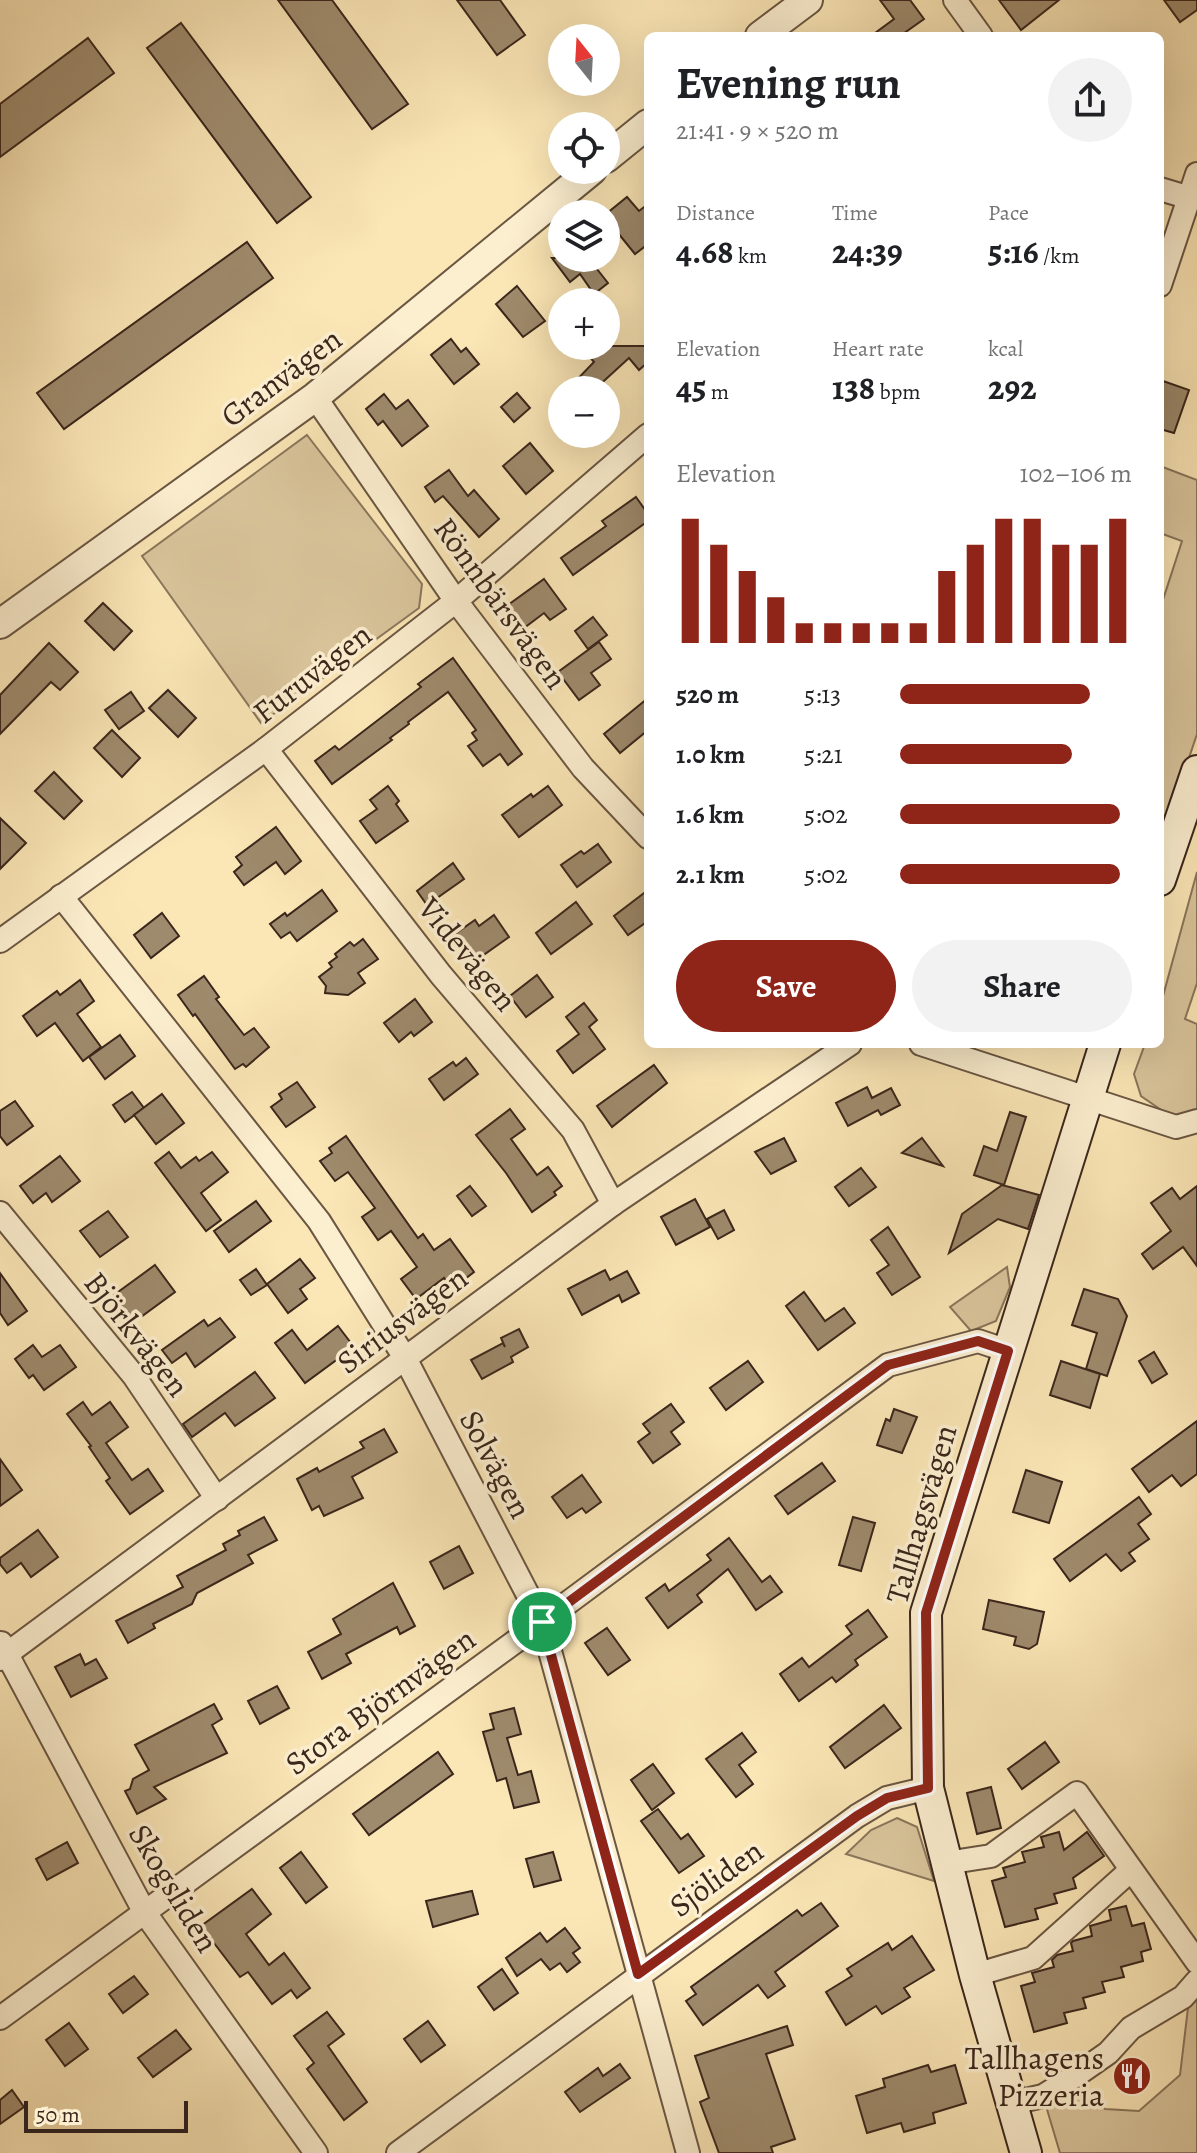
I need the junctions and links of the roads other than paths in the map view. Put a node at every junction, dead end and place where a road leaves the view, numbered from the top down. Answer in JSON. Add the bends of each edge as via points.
{"nodes":[{"id":1,"x":808,"y":0,"type":"edge"},
{"id":2,"x":955,"y":0,"type":"edge"},
{"id":3,"x":765,"y":32,"type":"edge"},
{"id":4,"x":978,"y":32,"type":"edge"},
{"id":5,"x":644,"y":127,"type":"edge"},
{"id":6,"x":620,"y":147,"type":"edge"},
{"id":7,"x":1197,"y":174,"type":"edge"},
{"id":8,"x":575,"y":184,"type":"edge"},
{"id":9,"x":1164,"y":190,"type":"edge"},
{"id":10,"x":1190,"y":198,"type":"junction"},
{"id":11,"x":1164,"y":273,"type":"edge"},
{"id":12,"x":315,"y":397,"type":"junction"},
{"id":13,"x":644,"y":442,"type":"edge"},
{"id":14,"x":456,"y":601,"type":"junction"},
{"id":15,"x":0,"y":624,"type":"edge"},
{"id":16,"x":266,"y":749,"type":"junction"},
{"id":17,"x":1197,"y":771,"type":"edge"},
{"id":18,"x":644,"y":833,"type":"edge"},
{"id":19,"x":1164,"y":868,"type":"edge"},
{"id":20,"x":61,"y":896,"type":"junction"},
{"id":21,"x":0,"y":941,"type":"edge"},
{"id":22,"x":844,"y":1048,"type":"edge"},
{"id":23,"x":934,"y":1048,"type":"edge"},
{"id":24,"x":1104,"y":1048,"type":"edge"},
{"id":25,"x":1088,"y":1097,"type":"junction"},
{"id":26,"x":1197,"y":1121,"type":"edge"},
{"id":27,"x":613,"y":1204,"type":"junction"},
{"id":28,"x":0,"y":1213,"type":"edge"},
{"id":29,"x":1008,"y":1351,"type":"junction"},
{"id":30,"x":405,"y":1358,"type":"junction"},
{"id":31,"x":217,"y":1499,"type":"junction"},
{"id":32,"x":542,"y":1622,"type":"junction"},
{"id":33,"x":2,"y":1651,"type":"edge"},
{"id":34,"x":928,"y":1788,"type":"junction"},
{"id":35,"x":946,"y":1863,"type":"junction"},
{"id":36,"x":1131,"y":1870,"type":"junction"},
{"id":37,"x":145,"y":1913,"type":"junction"},
{"id":38,"x":1197,"y":1962,"type":"edge"},
{"id":39,"x":638,"y":1974,"type":"junction"},
{"id":40,"x":975,"y":1975,"type":"junction"},
{"id":41,"x":1197,"y":1981,"type":"edge"},
{"id":42,"x":0,"y":2018,"type":"edge"},
{"id":43,"x":1012,"y":2103,"type":"junction"},
{"id":44,"x":316,"y":2153,"type":"edge"},
{"id":45,"x":398,"y":2153,"type":"edge"},
{"id":46,"x":688,"y":2153,"type":"edge"},
{"id":47,"x":1026,"y":2153,"type":"edge"}],
"edges":[{"from":1,"to":3,"type":"street"},
{"from":2,"to":4,"type":"street"},
{"from":5,"to":6,"type":"street"},
{"from":7,"to":10,"type":"street"},
{"from":8,"to":12,"type":"street","name":"Granvägen"},
{"from":9,"to":10,"type":"street"},
{"from":10,"to":11,"type":"street"},
{"from":12,"to":14,"type":"street","name":"Rönnbärsvägen"},
{"from":12,"to":15,"type":"street","name":"Granvägen"},
{"from":13,"to":14,"type":"street","name":"Furuvägen"},
{"from":14,"to":16,"type":"street","name":"Furuvägen"},
{"from":14,"to":18,"type":"street","name":"Rönnbärsvägen","via":[[583,768]]},
{"from":16,"to":20,"type":"street","name":"Furuvägen"},
{"from":16,"to":27,"type":"street","name":"Videvägen","via":[[441,975],[573,1130]]},
{"from":17,"to":19,"type":"main road"},
{"from":20,"to":21,"type":"street","name":"Furuvägen"},
{"from":20,"to":30,"type":"street","name":"Solvägen","via":[[319,1221]]},
{"from":22,"to":27,"type":"street","name":"Siriusvägen"},
{"from":23,"to":25,"type":"street"},
{"from":24,"to":25,"type":"main road","name":"Tallhagsvägen"},
{"from":25,"to":26,"type":"street","via":[[1176,1127]]},
{"from":25,"to":29,"type":"main road","name":"Tallhagsvägen"},
{"from":27,"to":30,"type":"street","name":"Siriusvägen"},
{"from":28,"to":31,"type":"street","name":"Björkvägen","via":[[134,1376]]},
{"from":29,"to":32,"type":"street","name":"Stora Björnvägen","via":[[978,1341],[888,1365]]},
{"from":29,"to":34,"type":"main road","name":"Tallhagsvägen","via":[[926,1613]]},
{"from":30,"to":31,"type":"street","name":"Siriusvägen"},
{"from":30,"to":32,"type":"street","name":"Solvägen"},
{"from":31,"to":33,"type":"street","name":"Siriusvägen"},
{"from":32,"to":37,"type":"street","name":"Stora Björnvägen"},
{"from":32,"to":39,"type":"street","name":"Solvägen"},
{"from":33,"to":37,"type":"street","name":"Skogsliden"},
{"from":34,"to":35,"type":"main road","name":"Tallhagsvägen"},
{"from":34,"to":39,"type":"street","name":"Sjöliden","via":[[887,1798],[857,1816]]},
{"from":35,"to":36,"type":"street","via":[[991,1856],[1077,1793]]},
{"from":35,"to":40,"type":"main road","name":"Tallhagsvägen"},
{"from":36,"to":38,"type":"street"},
{"from":36,"to":40,"type":"street","via":[[1033,1958]]},
{"from":37,"to":42,"type":"street","name":"Stora Björnvägen"},
{"from":37,"to":44,"type":"street","name":"Skogsliden"},
{"from":39,"to":45,"type":"street","name":"Sjöliden"},
{"from":39,"to":46,"type":"street","name":"Solvägen"},
{"from":40,"to":43,"type":"main road","name":"Tallhagsvägen"},
{"from":41,"to":43,"type":"street","via":[[1183,1997],[1131,2028],[1108,2053],[1075,2076],[1043,2096]]},
{"from":43,"to":47,"type":"main road","name":"Tallhagsvägen"}]}
